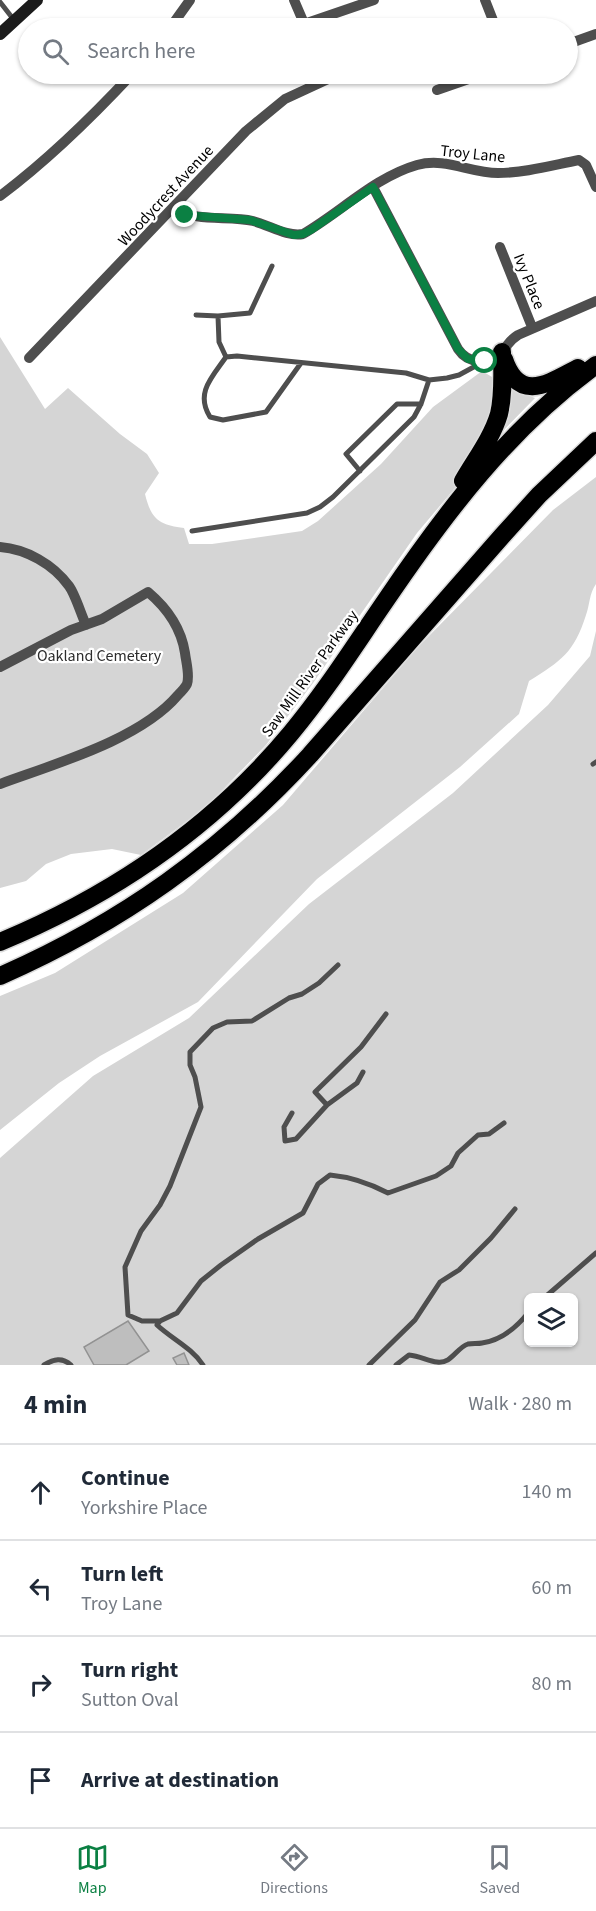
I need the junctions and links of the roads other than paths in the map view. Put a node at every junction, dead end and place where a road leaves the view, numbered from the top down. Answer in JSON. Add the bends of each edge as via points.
{"nodes":[{"id":1,"x":37,"y":0,"type":"edge"},
{"id":2,"x":190,"y":0,"type":"edge"},
{"id":3,"x":294,"y":0,"type":"edge"},
{"id":4,"x":374,"y":0,"type":"edge"},
{"id":5,"x":484,"y":0,"type":"edge"},
{"id":6,"x":0,"y":2,"type":"edge"},
{"id":7,"x":18,"y":18,"type":"edge"},
{"id":8,"x":18,"y":18,"type":"edge"},
{"id":9,"x":177,"y":18,"type":"edge"},
{"id":10,"x":302,"y":18,"type":"edge"},
{"id":11,"x":326,"y":18,"type":"edge"},
{"id":12,"x":492,"y":18,"type":"edge"},
{"id":13,"x":15,"y":21,"type":"junction"},
{"id":14,"x":0,"y":34,"type":"edge"},
{"id":15,"x":596,"y":34,"type":"edge"},
{"id":16,"x":578,"y":40,"type":"edge"},
{"id":17,"x":123,"y":84,"type":"edge"},
{"id":18,"x":314,"y":84,"type":"edge"},
{"id":19,"x":455,"y":84,"type":"edge"},
{"id":20,"x":438,"y":90,"type":"dead end"},
{"id":21,"x":373,"y":187,"type":"junction"},
{"id":22,"x":596,"y":187,"type":"edge"},
{"id":23,"x":0,"y":196,"type":"edge"},
{"id":24,"x":174,"y":208,"type":"junction"},
{"id":25,"x":500,"y":247,"type":"dead end"},
{"id":26,"x":272,"y":266,"type":"dead end"},
{"id":27,"x":596,"y":301,"type":"edge"},
{"id":28,"x":196,"y":315,"type":"dead end"},
{"id":29,"x":218,"y":316,"type":"junction"},
{"id":30,"x":532,"y":327,"type":"junction"},
{"id":31,"x":502,"y":351,"type":"junction"},
{"id":32,"x":226,"y":357,"type":"junction"},
{"id":33,"x":29,"y":358,"type":"dead end"},
{"id":34,"x":596,"y":359,"type":"edge"},
{"id":35,"x":485,"y":361,"type":"junction"},
{"id":36,"x":301,"y":363,"type":"junction"},
{"id":37,"x":596,"y":365,"type":"edge"},
{"id":38,"x":429,"y":380,"type":"junction"},
{"id":39,"x":421,"y":404,"type":"junction"},
{"id":40,"x":596,"y":441,"type":"edge"},
{"id":41,"x":596,"y":458,"type":"edge"},
{"id":42,"x":360,"y":471,"type":"junction"},
{"id":43,"x":527,"y":508,"type":"junction"},
{"id":44,"x":192,"y":531,"type":"dead end"},
{"id":45,"x":427,"y":542,"type":"junction"},
{"id":46,"x":0,"y":547,"type":"edge"},
{"id":47,"x":86,"y":625,"type":"junction"},
{"id":48,"x":0,"y":667,"type":"edge"},
{"id":49,"x":0,"y":784,"type":"edge"},
{"id":50,"x":0,"y":942,"type":"edge"},
{"id":51,"x":338,"y":965,"type":"dead end"},
{"id":52,"x":0,"y":976,"type":"edge"},
{"id":53,"x":386,"y":1014,"type":"dead end"},
{"id":54,"x":363,"y":1072,"type":"dead end"},
{"id":55,"x":327,"y":1105,"type":"junction"},
{"id":56,"x":292,"y":1113,"type":"dead end"},
{"id":57,"x":504,"y":1124,"type":"dead end"},
{"id":58,"x":516,"y":1209,"type":"dead end"},
{"id":59,"x":596,"y":1253,"type":"edge"},
{"id":60,"x":550,"y":1293,"type":"edge"},
{"id":61,"x":524,"y":1317,"type":"edge"},
{"id":62,"x":160,"y":1322,"type":"junction"},
{"id":63,"x":44,"y":1365,"type":"edge"},
{"id":64,"x":71,"y":1365,"type":"edge"},
{"id":65,"x":203,"y":1365,"type":"edge"},
{"id":66,"x":369,"y":1365,"type":"edge"},
{"id":67,"x":396,"y":1365,"type":"edge"}],
"edges":[{"from":1,"to":8,"type":"main road"},
{"from":2,"to":9,"type":"street"},
{"from":3,"to":10,"type":"street"},
{"from":4,"to":11,"type":"street"},
{"from":5,"to":12,"type":"street"},
{"from":6,"to":13,"type":"lane"},
{"from":7,"to":13,"type":"main road"},
{"from":13,"to":14,"type":"main road"},
{"from":15,"to":16,"type":"street"},
{"from":17,"to":23,"type":"street","via":[[26,177]]},
{"from":18,"to":24,"type":"street","name":"Woodycrest Avenue","via":[[285,99],[246,131]]},
{"from":19,"to":20,"type":"street"},
{"from":21,"to":22,"type":"street","name":"Troy Lane","via":[[418,165],[441,162],[495,173],[579,160],[584,162]]},
{"from":21,"to":24,"type":"street","name":"Troy Lane","via":[[303,234],[294,235],[250,220],[185,215]]},
{"from":21,"to":35,"type":"street","via":[[458,349],[468,359]]},
{"from":24,"to":33,"type":"street","name":"Woodycrest Avenue"},
{"from":25,"to":30,"type":"street","name":"Ivy Place"},
{"from":26,"to":29,"type":"lane","via":[[250,313]]},
{"from":27,"to":30,"type":"street"},
{"from":28,"to":29,"type":"lane"},
{"from":29,"to":32,"type":"lane","via":[[219,342]]},
{"from":30,"to":31,"type":"street","via":[[510,340]]},
{"from":31,"to":34,"type":"highway","via":[[514,379],[533,387],[546,385]]},
{"from":31,"to":35,"type":"street"},
{"from":31,"to":45,"type":"highway","via":[[502,393],[496,422]]},
{"from":32,"to":36,"type":"lane"},
{"from":32,"to":36,"type":"lane","via":[[204,391],[204,406],[210,417],[223,420],[266,412]]},
{"from":35,"to":38,"type":"lane","via":[[459,375]]},
{"from":36,"to":38,"type":"lane"},
{"from":37,"to":45,"type":"highway","name":"Saw Mill River Parkway","via":[[508,442]]},
{"from":38,"to":39,"type":"lane"},
{"from":39,"to":42,"type":"lane","via":[[414,417]]},
{"from":39,"to":42,"type":"lane","via":[[397,404],[346,454]]},
{"from":40,"to":43,"type":"highway"},
{"from":41,"to":43,"type":"highway"},
{"from":42,"to":44,"type":"lane","via":[[314,510]]},
{"from":43,"to":52,"type":"highway","via":[[286,782],[233,831],[177,876],[117,916]]},
{"from":45,"to":50,"type":"highway","name":"Saw Mill River Parkway","via":[[315,703],[243,786],[188,834],[130,875],[81,904]]},
{"from":46,"to":47,"type":"street","via":[[16,548],[50,566],[70,587]]},
{"from":47,"to":48,"type":"street"},
{"from":47,"to":49,"type":"street","via":[[148,592],[175,621],[184,646],[186,685],[170,705],[102,746]]},
{"from":51,"to":62,"type":"lane","via":[[319,983],[252,1021],[227,1022],[213,1028],[190,1052],[201,1107],[170,1186],[141,1231],[125,1267],[128,1315]]},
{"from":53,"to":55,"type":"lane","via":[[361,1047],[315,1092]]},
{"from":54,"to":55,"type":"lane","via":[[357,1083]]},
{"from":55,"to":56,"type":"lane","via":[[296,1139],[285,1141],[284,1127]]},
{"from":57,"to":62,"type":"lane","via":[[489,1134],[478,1135],[458,1153],[451,1166],[435,1176],[397,1190],[387,1192],[362,1181],[330,1175],[318,1184],[303,1213],[221,1265],[201,1281],[177,1313]]},
{"from":58,"to":66,"type":"lane","via":[[459,1270],[440,1282],[415,1320]]},
{"from":59,"to":60,"type":"lane"},
{"from":61,"to":67,"type":"lane","via":[[507,1334],[494,1341],[468,1344],[446,1361],[410,1354]]},
{"from":62,"to":65,"type":"lane","via":[[157,1325],[196,1354]]},
{"from":63,"to":64,"type":"lane","via":[[61,1359]]}]}
